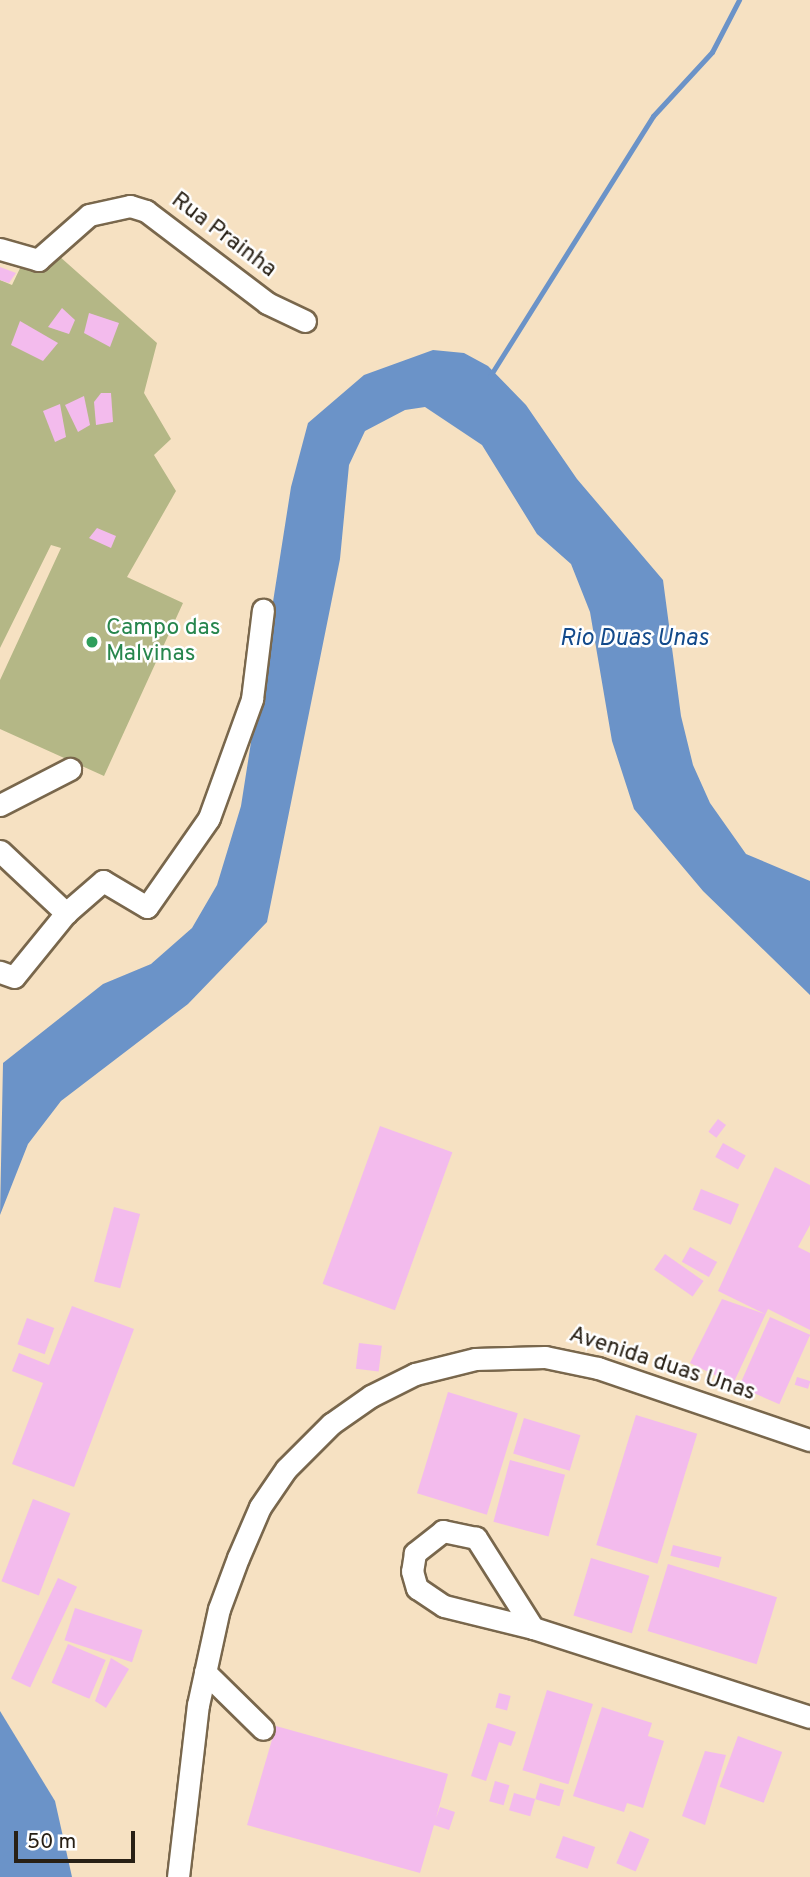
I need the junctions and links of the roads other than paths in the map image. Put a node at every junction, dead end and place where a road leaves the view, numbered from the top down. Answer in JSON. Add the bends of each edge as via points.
{"nodes":[{"id":1,"x":0,"y":249,"type":"edge"},
{"id":2,"x":305,"y":321,"type":"dead end"},
{"id":3,"x":263,"y":610,"type":"dead end"},
{"id":4,"x":70,"y":769,"type":"dead end"},
{"id":5,"x":0,"y":805,"type":"edge"},
{"id":6,"x":0,"y":851,"type":"edge"},
{"id":7,"x":65,"y":917,"type":"junction"},
{"id":8,"x":0,"y":972,"type":"edge"},
{"id":9,"x":810,"y":1440,"type":"edge"},
{"id":10,"x":533,"y":1628,"type":"junction"},
{"id":11,"x":205,"y":1672,"type":"junction"},
{"id":12,"x":810,"y":1717,"type":"edge"},
{"id":13,"x":263,"y":1729,"type":"dead end"},
{"id":14,"x":177,"y":1877,"type":"edge"}],
"edges":[{"from":1,"to":2,"type":"street","name":"Rua Prainha","via":[[38,260],[89,215],[130,206],[146,211],[267,303]]},
{"from":3,"to":7,"type":"street","via":[[252,699],[209,818],[148,907],[103,881]]},
{"from":4,"to":5,"type":"street"},
{"from":6,"to":7,"type":"street"},
{"from":7,"to":8,"type":"street","via":[[14,977]]},
{"from":9,"to":11,"type":"street","name":"Avenida duas Unas","via":[[570,1360],[512,1354],[415,1374],[331,1424],[286,1469],[260,1507],[238,1558]]},
{"from":10,"to":10,"type":"street","via":[[476,1538],[443,1531],[415,1553],[411,1571],[427,1599]]},
{"from":10,"to":12,"type":"street"},
{"from":11,"to":13,"type":"street"},
{"from":11,"to":14,"type":"street","name":"Avenida duas Unas"}]}
